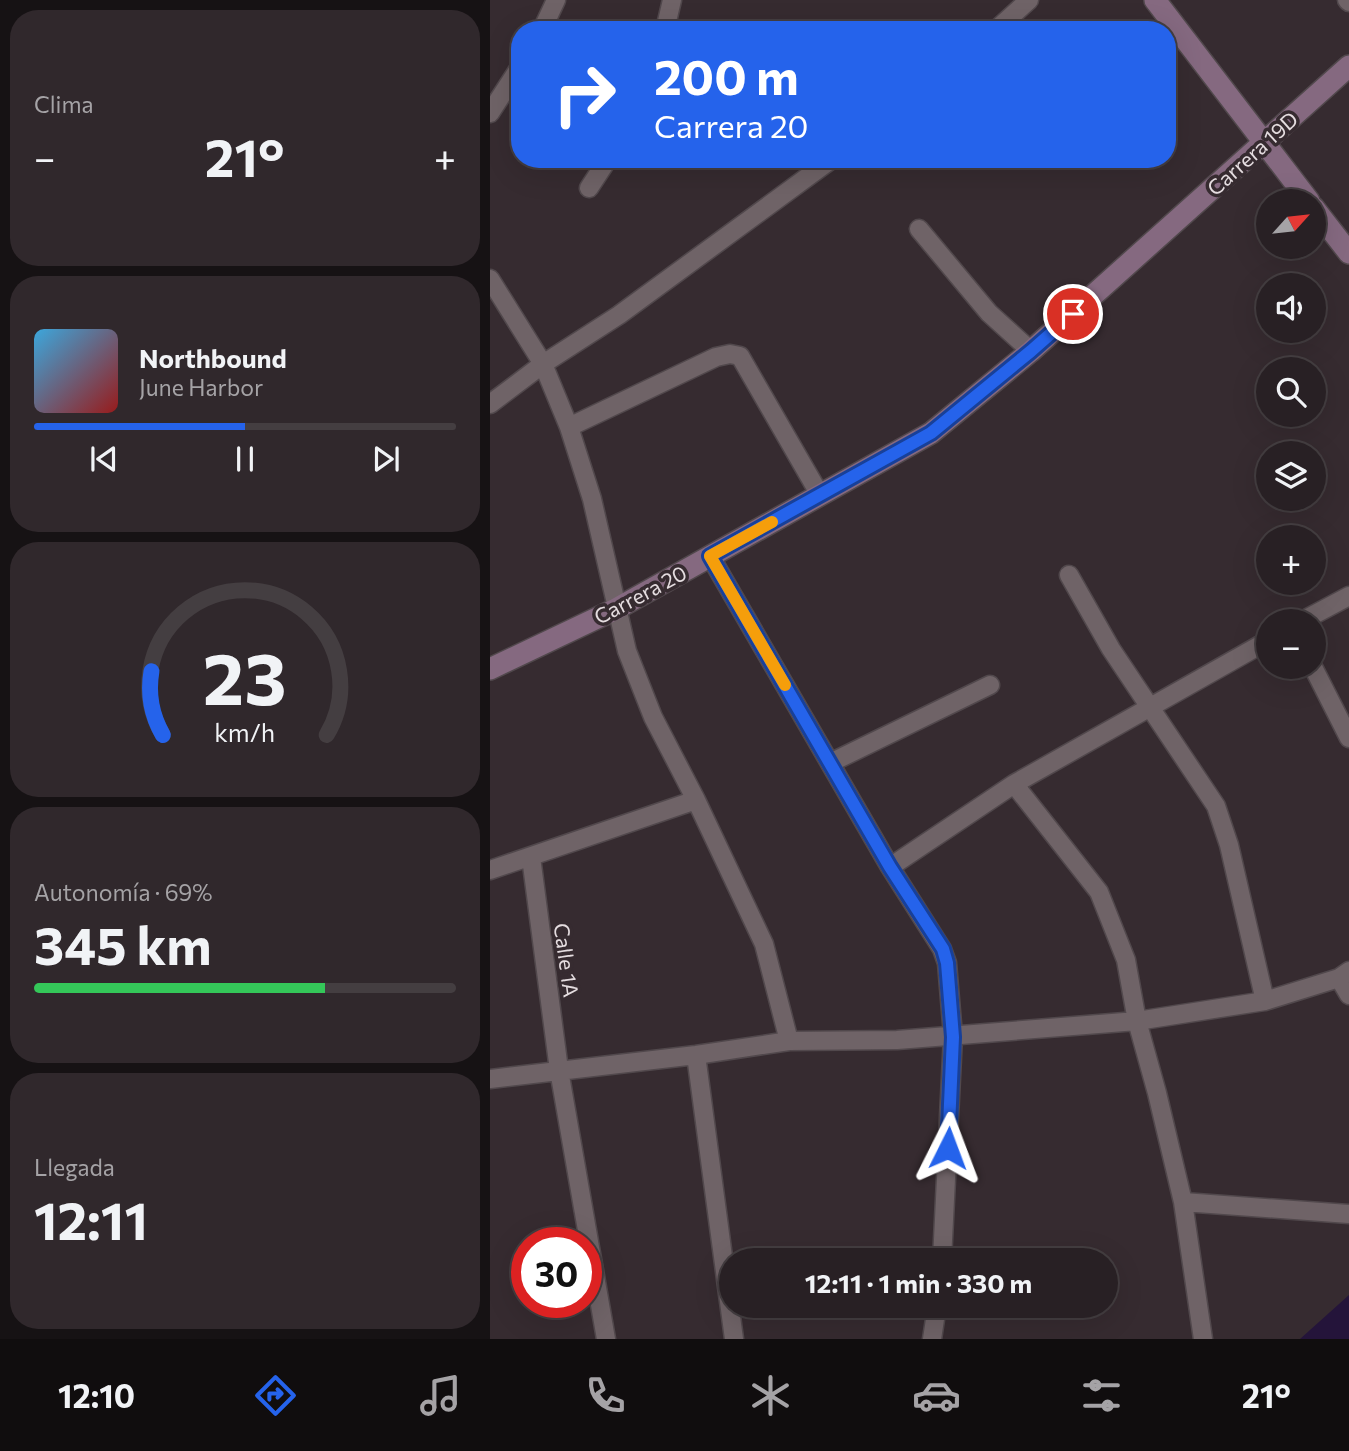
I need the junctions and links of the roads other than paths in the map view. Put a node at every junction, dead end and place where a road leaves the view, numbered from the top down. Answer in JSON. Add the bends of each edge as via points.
{"nodes":[{"id":1,"x":556,"y":0,"type":"edge"},
{"id":2,"x":672,"y":0,"type":"edge"},
{"id":3,"x":1029,"y":0,"type":"edge"},
{"id":4,"x":1155,"y":0,"type":"edge"},
{"id":5,"x":546,"y":21,"type":"edge"},
{"id":6,"x":667,"y":21,"type":"edge"},
{"id":7,"x":1006,"y":21,"type":"edge"},
{"id":8,"x":1171,"y":21,"type":"edge"},
{"id":9,"x":1176,"y":27,"type":"edge"},
{"id":10,"x":1349,"y":66,"type":"edge"},
{"id":11,"x":511,"y":81,"type":"edge"},
{"id":12,"x":490,"y":113,"type":"edge"},
{"id":13,"x":1264,"y":142,"type":"junction"},
{"id":14,"x":602,"y":168,"type":"edge"},
{"id":15,"x":820,"y":168,"type":"edge"},
{"id":16,"x":589,"y":188,"type":"dead end"},
{"id":17,"x":1300,"y":189,"type":"edge"},
{"id":18,"x":1326,"y":223,"type":"edge"},
{"id":19,"x":919,"y":229,"type":"dead end"},
{"id":20,"x":1155,"y":239,"type":"joint"},
{"id":21,"x":1349,"y":253,"type":"edge"},
{"id":22,"x":490,"y":279,"type":"edge"},
{"id":23,"x":1031,"y":351,"type":"junction"},
{"id":24,"x":543,"y":364,"type":"junction"},
{"id":25,"x":490,"y":404,"type":"edge"},
{"id":26,"x":569,"y":427,"type":"junction"},
{"id":27,"x":820,"y":495,"type":"junction"},
{"id":28,"x":710,"y":556,"type":"junction"},
{"id":29,"x":1069,"y":575,"type":"dead end"},
{"id":30,"x":1349,"y":596,"type":"edge"},
{"id":31,"x":616,"y":609,"type":"junction"},
{"id":32,"x":1325,"y":609,"type":"edge"},
{"id":33,"x":1256,"y":647,"type":"edge"},
{"id":34,"x":490,"y":668,"type":"edge"},
{"id":35,"x":1319,"y":679,"type":"edge"},
{"id":36,"x":990,"y":685,"type":"dead end"},
{"id":37,"x":1150,"y":708,"type":"junction"},
{"id":38,"x":1349,"y":738,"type":"edge"},
{"id":39,"x":830,"y":763,"type":"junction"},
{"id":40,"x":1014,"y":784,"type":"junction"},
{"id":41,"x":696,"y":800,"type":"junction"},
{"id":42,"x":531,"y":856,"type":"junction"},
{"id":43,"x":890,"y":867,"type":"junction"},
{"id":44,"x":490,"y":870,"type":"edge"},
{"id":45,"x":1344,"y":975,"type":"edge"},
{"id":46,"x":1349,"y":995,"type":"edge"},
{"id":47,"x":1265,"y":1001,"type":"junction"},
{"id":48,"x":1137,"y":1021,"type":"junction"},
{"id":49,"x":953,"y":1037,"type":"junction"},
{"id":50,"x":789,"y":1041,"type":"junction"},
{"id":51,"x":696,"y":1055,"type":"junction"},
{"id":52,"x":559,"y":1070,"type":"junction"},
{"id":53,"x":490,"y":1079,"type":"edge"},
{"id":54,"x":1183,"y":1202,"type":"junction"},
{"id":55,"x":1349,"y":1214,"type":"edge"},
{"id":56,"x":943,"y":1248,"type":"edge"},
{"id":57,"x":935,"y":1318,"type":"edge"},
{"id":58,"x":606,"y":1339,"type":"edge"},
{"id":59,"x":734,"y":1339,"type":"edge"},
{"id":60,"x":932,"y":1339,"type":"edge"},
{"id":61,"x":1203,"y":1339,"type":"edge"}],
"edges":[{"from":1,"to":5,"type":"street"},
{"from":2,"to":6,"type":"street"},
{"from":3,"to":7,"type":"street"},
{"from":4,"to":8,"type":"street"},
{"from":9,"to":13,"type":"street"},
{"from":10,"to":13,"type":"street","name":"Carrera 19D"},
{"from":11,"to":12,"type":"street"},
{"from":13,"to":17,"type":"street"},
{"from":13,"to":20,"type":"street","name":"Carrera 19D"},
{"from":14,"to":16,"type":"street"},
{"from":15,"to":24,"type":"street","via":[[619,315]]},
{"from":18,"to":21,"type":"street"},
{"from":19,"to":23,"type":"street","via":[[989,313]]},
{"from":20,"to":23,"type":"street","name":"Carrera 20"},
{"from":22,"to":24,"type":"street"},
{"from":23,"to":27,"type":"street","name":"Carrera 20","via":[[931,433]]},
{"from":24,"to":25,"type":"street"},
{"from":24,"to":26,"type":"street"},
{"from":26,"to":27,"type":"street","via":[[716,357],[740,356]]},
{"from":26,"to":31,"type":"street","via":[[592,499]]},
{"from":27,"to":28,"type":"street","name":"Carrera 20"},
{"from":28,"to":31,"type":"street","name":"Carrera 20"},
{"from":28,"to":39,"type":"street"},
{"from":29,"to":37,"type":"street"},
{"from":30,"to":32,"type":"street"},
{"from":31,"to":34,"type":"street","name":"Carrera 20"},
{"from":31,"to":41,"type":"street","via":[[653,717]]},
{"from":33,"to":37,"type":"street"},
{"from":35,"to":38,"type":"street"},
{"from":36,"to":39,"type":"street"},
{"from":37,"to":40,"type":"street"},
{"from":37,"to":47,"type":"street","via":[[1216,806]]},
{"from":39,"to":43,"type":"street"},
{"from":40,"to":43,"type":"street"},
{"from":40,"to":48,"type":"street","via":[[1099,892],[1126,960]]},
{"from":41,"to":42,"type":"street"},
{"from":41,"to":50,"type":"street","via":[[764,944]]},
{"from":42,"to":44,"type":"street"},
{"from":42,"to":52,"type":"street","name":"Calle 1A"},
{"from":43,"to":49,"type":"street","via":[[943,949]]},
{"from":45,"to":46,"type":"street"},
{"from":45,"to":47,"type":"street"},
{"from":47,"to":48,"type":"street"},
{"from":48,"to":49,"type":"street"},
{"from":48,"to":54,"type":"street"},
{"from":49,"to":50,"type":"street"},
{"from":49,"to":56,"type":"street"},
{"from":50,"to":51,"type":"street"},
{"from":51,"to":52,"type":"street"},
{"from":51,"to":59,"type":"street"},
{"from":52,"to":53,"type":"street"},
{"from":52,"to":58,"type":"street","name":"Calle 1A"},
{"from":54,"to":55,"type":"street"},
{"from":54,"to":61,"type":"street"},
{"from":57,"to":60,"type":"street"}]}
